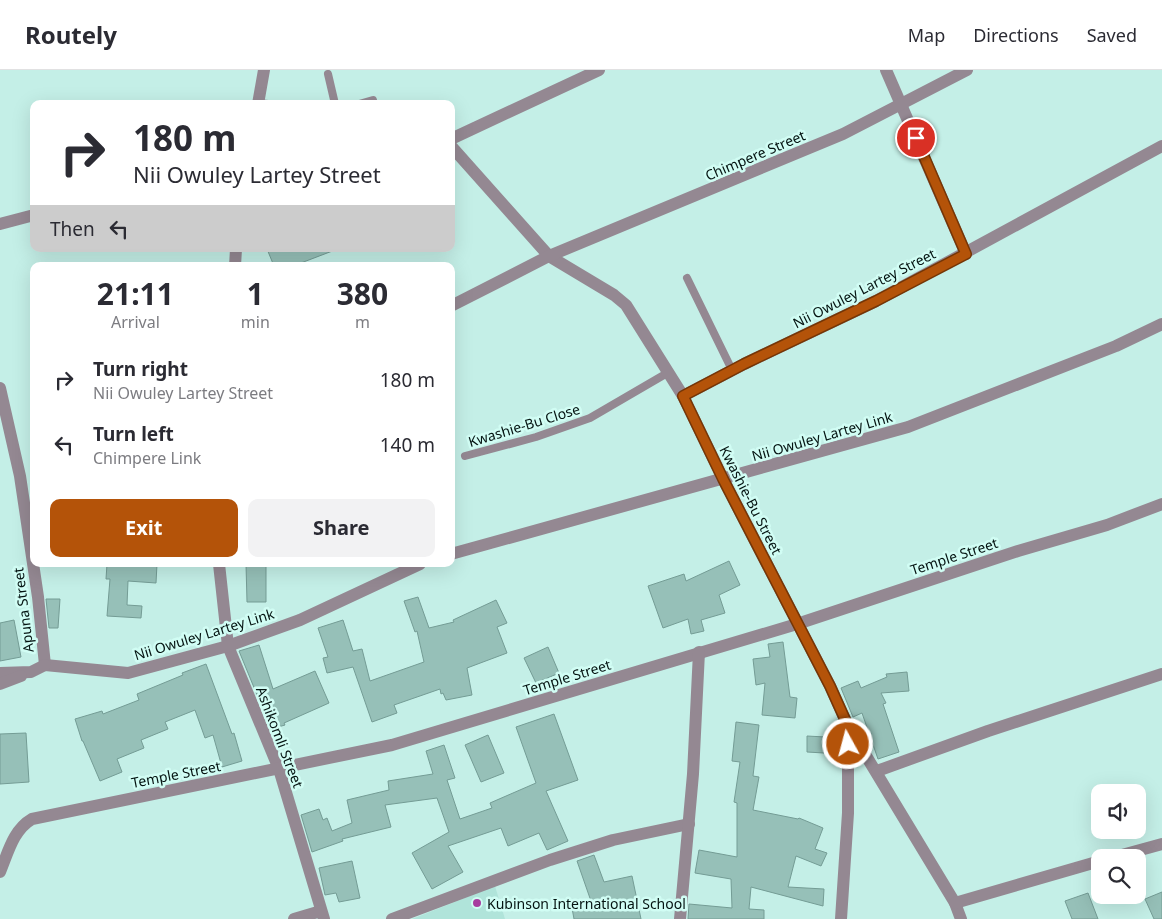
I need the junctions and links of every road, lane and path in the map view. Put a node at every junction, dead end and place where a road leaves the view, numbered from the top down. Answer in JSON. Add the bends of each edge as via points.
{"nodes":[{"id":1,"x":264,"y":70,"type":"edge"},
{"id":2,"x":599,"y":70,"type":"edge"},
{"id":3,"x":886,"y":70,"type":"edge"},
{"id":4,"x":967,"y":70,"type":"edge"},
{"id":5,"x":328,"y":74,"type":"dead end"},
{"id":6,"x":259,"y":100,"type":"edge"},
{"id":7,"x":334,"y":100,"type":"edge"},
{"id":8,"x":901,"y":105,"type":"junction"},
{"id":9,"x":455,"y":137,"type":"edge"},
{"id":10,"x":1162,"y":146,"type":"edge"},
{"id":11,"x":455,"y":150,"type":"edge"},
{"id":12,"x":30,"y":216,"type":"edge"},
{"id":13,"x":0,"y":224,"type":"edge"},
{"id":14,"x":966,"y":254,"type":"junction"},
{"id":15,"x":549,"y":256,"type":"junction"},
{"id":16,"x":687,"y":278,"type":"dead end"},
{"id":17,"x":455,"y":304,"type":"edge"},
{"id":18,"x":1162,"y":324,"type":"edge"},
{"id":19,"x":732,"y":370,"type":"junction"},
{"id":20,"x":669,"y":372,"type":"junction"},
{"id":21,"x":0,"y":388,"type":"edge"},
{"id":22,"x":683,"y":396,"type":"junction"},
{"id":23,"x":465,"y":456,"type":"dead end"},
{"id":24,"x":723,"y":479,"type":"junction"},
{"id":25,"x":1162,"y":504,"type":"edge"},
{"id":26,"x":30,"y":544,"type":"edge"},
{"id":27,"x":455,"y":553,"type":"edge"},
{"id":28,"x":33,"y":567,"type":"edge"},
{"id":29,"x":219,"y":567,"type":"edge"},
{"id":30,"x":414,"y":567,"type":"edge"},
{"id":31,"x":797,"y":624,"type":"junction"},
{"id":32,"x":228,"y":646,"type":"junction"},
{"id":33,"x":699,"y":652,"type":"junction"},
{"id":34,"x":45,"y":664,"type":"junction"},
{"id":35,"x":31,"y":672,"type":"junction"},
{"id":36,"x":0,"y":673,"type":"edge"},
{"id":37,"x":1162,"y":674,"type":"edge"},
{"id":38,"x":0,"y":684,"type":"edge"},
{"id":39,"x":848,"y":726,"type":"junction"},
{"id":40,"x":278,"y":769,"type":"junction"},
{"id":41,"x":877,"y":771,"type":"junction"},
{"id":42,"x":689,"y":824,"type":"junction"},
{"id":43,"x":1162,"y":844,"type":"edge"},
{"id":44,"x":1144,"y":849,"type":"edge"},
{"id":45,"x":1091,"y":864,"type":"edge"},
{"id":46,"x":0,"y":872,"type":"edge"},
{"id":47,"x":955,"y":903,"type":"junction"},
{"id":48,"x":323,"y":915,"type":"edge"},
{"id":49,"x":294,"y":919,"type":"edge"},
{"id":50,"x":392,"y":919,"type":"edge"},
{"id":51,"x":680,"y":919,"type":"edge"},
{"id":52,"x":841,"y":919,"type":"edge"},
{"id":53,"x":961,"y":919,"type":"edge"}],
"edges":[{"from":1,"to":6,"type":"street"},
{"from":2,"to":9,"type":"street"},
{"from":3,"to":8,"type":"street"},
{"from":4,"to":8,"type":"street","name":"Chimpere Street"},
{"from":5,"to":7,"type":"lane"},
{"from":8,"to":14,"type":"street"},
{"from":8,"to":15,"type":"street","name":"Chimpere Street","via":[[843,134]]},
{"from":10,"to":14,"type":"street","name":"Nii Owuley Lartey Street"},
{"from":11,"to":15,"type":"street","name":"Kwashie-Bu Street"},
{"from":12,"to":13,"type":"street"},
{"from":14,"to":19,"type":"street","name":"Nii Owuley Lartey Street"},
{"from":15,"to":17,"type":"street","name":"Chimpere Street"},
{"from":15,"to":20,"type":"street","name":"Kwashie-Bu Street","via":[[626,305]]},
{"from":16,"to":19,"type":"lane"},
{"from":18,"to":24,"type":"street","name":"Nii Owuley Lartey Link","via":[[1116,346],[908,427]]},
{"from":19,"to":22,"type":"street","name":"Nii Owuley Lartey Street"},
{"from":20,"to":22,"type":"street","name":"Kwashie-Bu Street"},
{"from":20,"to":23,"type":"lane","name":"Kwashie-Bu Close","via":[[590,418]]},
{"from":21,"to":26,"type":"street","name":"Apuna Street","via":[[20,476]]},
{"from":22,"to":24,"type":"street","name":"Kwashie-Bu Street"},
{"from":24,"to":27,"type":"street","name":"Nii Owuley Lartey Link"},
{"from":24,"to":31,"type":"street","name":"Kwashie-Bu Street"},
{"from":25,"to":31,"type":"street","name":"Temple Street","via":[[1107,525]]},
{"from":28,"to":34,"type":"street","name":"Apuna Street"},
{"from":29,"to":32,"type":"street","name":"Ashikomli Street"},
{"from":30,"to":32,"type":"street","name":"Nii Owuley Lartey Link","via":[[300,620]]},
{"from":31,"to":33,"type":"street","name":"Temple Street"},
{"from":31,"to":39,"type":"street","name":"Kwashie-Bu Street"},
{"from":32,"to":34,"type":"street","name":"Nii Owuley Lartey Link","via":[[128,673]]},
{"from":32,"to":40,"type":"street","name":"Ashikomli Street"},
{"from":33,"to":40,"type":"street","name":"Temple Street","via":[[392,746]]},
{"from":33,"to":42,"type":"street"},
{"from":34,"to":35,"type":"street","name":"Apuna Street"},
{"from":35,"to":36,"type":"street","name":"Apuna Street"},
{"from":35,"to":38,"type":"street"},
{"from":37,"to":41,"type":"street"},
{"from":39,"to":41,"type":"street","name":"Kwashie-Bu Street"},
{"from":39,"to":52,"type":"street","via":[[848,813]]},
{"from":40,"to":46,"type":"street","name":"Temple Street","via":[[32,819],[16,832]]},
{"from":40,"to":48,"type":"street","name":"Ashikomli Street"},
{"from":41,"to":47,"type":"street","name":"Kwashie-Bu Street"},
{"from":42,"to":50,"type":"street","via":[[613,840],[550,860]]},
{"from":42,"to":51,"type":"street"},
{"from":43,"to":44,"type":"street"},
{"from":45,"to":47,"type":"street"},
{"from":47,"to":53,"type":"street","name":"Kwashie-Bu Street"},
{"from":48,"to":49,"type":"street"}]}
